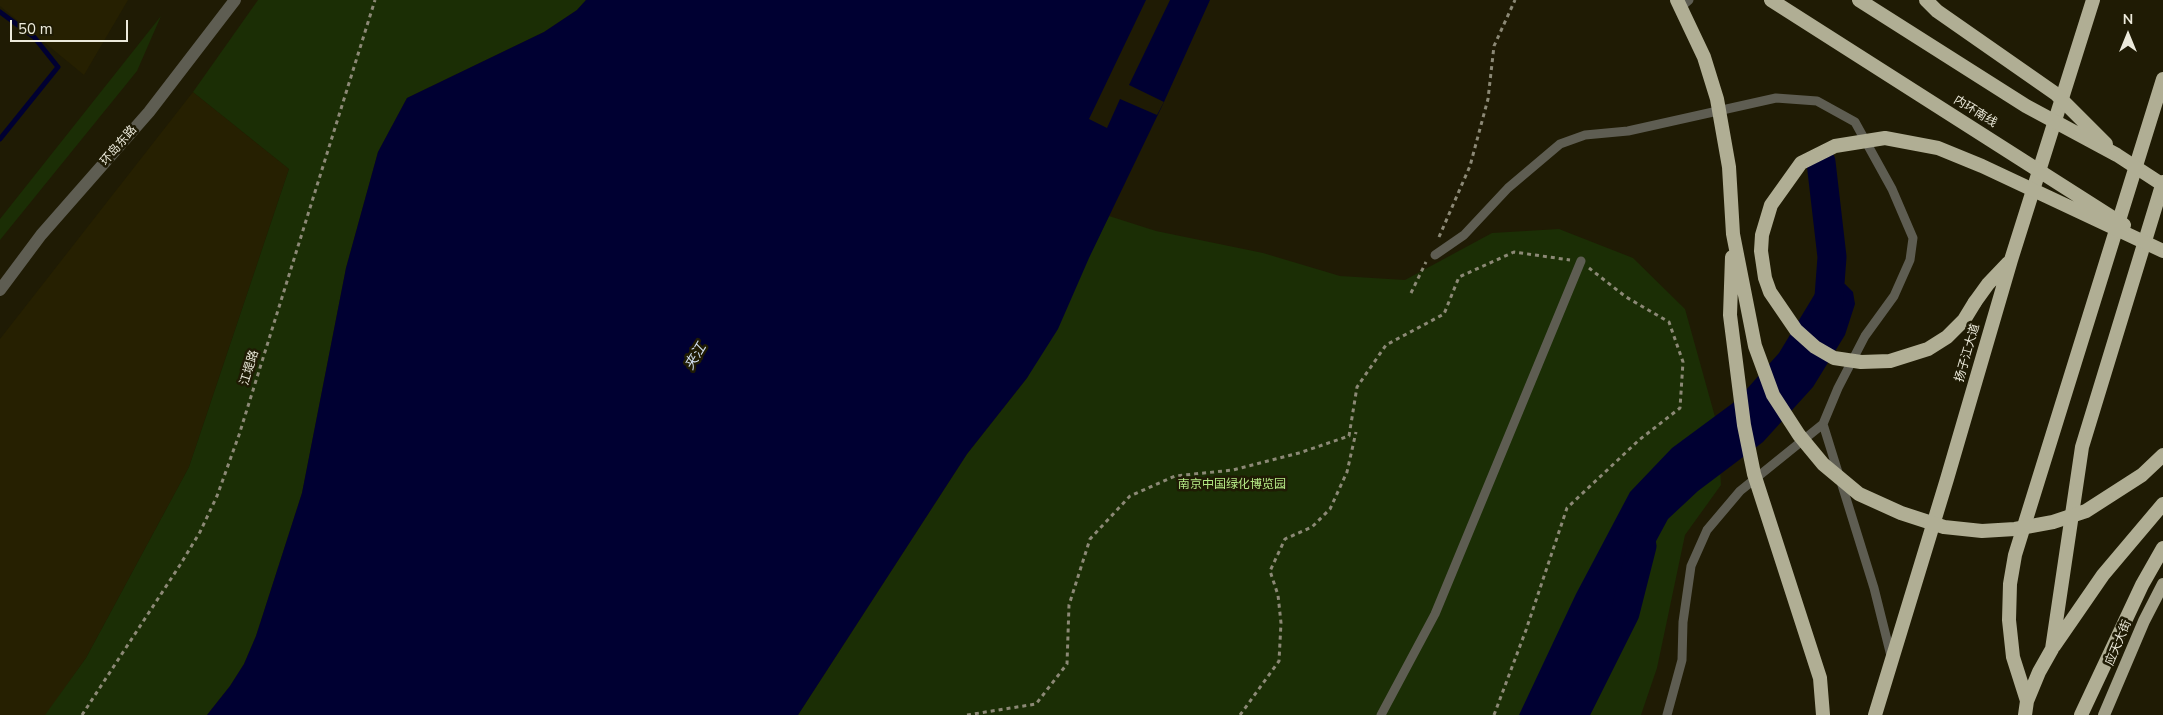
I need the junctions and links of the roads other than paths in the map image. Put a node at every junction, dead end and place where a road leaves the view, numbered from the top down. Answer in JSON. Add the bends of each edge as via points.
{"nodes":[{"id":1,"x":235,"y":0,"type":"edge"},
{"id":2,"x":1771,"y":0,"type":"edge"},
{"id":3,"x":1859,"y":0,"type":"edge"},
{"id":4,"x":1926,"y":0,"type":"edge"},
{"id":5,"x":2094,"y":0,"type":"edge"},
{"id":6,"x":1682,"y":2,"type":"edge"},
{"id":7,"x":2163,"y":79,"type":"edge"},
{"id":8,"x":2116,"y":156,"type":"junction"},
{"id":9,"x":2163,"y":184,"type":"edge"},
{"id":10,"x":1733,"y":234,"type":"junction"},
{"id":11,"x":2163,"y":251,"type":"edge"},
{"id":12,"x":1431,"y":258,"type":"road end"},
{"id":13,"x":2011,"y":260,"type":"junction"},
{"id":14,"x":1581,"y":262,"type":"road end"},
{"id":15,"x":0,"y":290,"type":"edge"},
{"id":16,"x":1823,"y":424,"type":"junction"},
{"id":17,"x":2163,"y":455,"type":"edge"},
{"id":18,"x":2163,"y":504,"type":"edge"},
{"id":19,"x":2159,"y":554,"type":"edge"},
{"id":20,"x":2163,"y":584,"type":"edge"},
{"id":21,"x":2052,"y":649,"type":"junction"},
{"id":22,"x":1892,"y":660,"type":"junction"},
{"id":23,"x":2026,"y":708,"type":"edge"},
{"id":24,"x":1381,"y":715,"type":"edge"},
{"id":25,"x":1667,"y":715,"type":"edge"},
{"id":26,"x":1823,"y":715,"type":"edge"},
{"id":27,"x":1875,"y":715,"type":"edge"},
{"id":28,"x":2081,"y":715,"type":"edge"},
{"id":29,"x":2104,"y":715,"type":"edge"}],
"edges":[{"from":1,"to":15,"type":"street","name":"环岛东路","via":[[149,112],[40,235]]},
{"from":2,"to":11,"type":"highway","name":"内环南线","bridge":true},
{"from":3,"to":8,"type":"highway","bridge":true,"via":[[2026,106]]},
{"from":4,"to":8,"type":"highway","bridge":true,"via":[[2056,94]]},
{"from":5,"to":13,"type":"highway","name":"扬子江大道"},
{"from":6,"to":10,"type":"highway","bridge":true,"via":[[1704,57],[1716,99],[1729,167]]},
{"from":7,"to":23,"type":"highway","via":[[2015,555],[2008,620],[2013,657]]},
{"from":8,"to":9,"type":"highway","bridge":true},
{"from":9,"to":21,"type":"highway","via":[[2082,447]]},
{"from":10,"to":17,"type":"highway","bridge":true,"via":[[1755,346],[1773,395],[1799,435],[1824,464],[1859,494],[1901,513],[1944,527],[1982,531],[2015,529],[2053,522],[2086,511],[2142,475]]},
{"from":10,"to":26,"type":"highway","bridge":true,"via":[[1730,315],[1744,425],[1754,474],[1820,678]]},
{"from":11,"to":13,"type":"highway","bridge":true,"via":[[1938,148],[1885,138],[1835,146],[1801,163],[1771,205],[1762,235],[1761,251],[1770,292],[1796,330],[1834,358],[1861,362],[1890,361],[1928,349],[1947,337]]},
{"from":12,"to":16,"type":"lane","via":[[1464,235],[1508,188],[1560,144],[1585,135],[1628,131],[1776,98],[1817,101],[1855,122],[1892,189],[1913,238],[1910,260],[1894,296],[1865,336]]},
{"from":13,"to":22,"type":"highway","name":"扬子江大道"},
{"from":14,"to":24,"type":"lane","via":[[1434,614]]},
{"from":16,"to":22,"type":"lane","via":[[1874,588]]},
{"from":16,"to":25,"type":"lane","via":[[1740,491],[1706,530],[1691,566],[1683,622],[1682,660]]},
{"from":18,"to":21,"type":"highway","via":[[2103,575]]},
{"from":19,"to":28,"type":"highway"},
{"from":20,"to":29,"type":"main road","name":"应天大街"},
{"from":21,"to":23,"type":"highway","via":[[2039,672]]},
{"from":22,"to":27,"type":"highway","name":"扬子江大道"}]}
